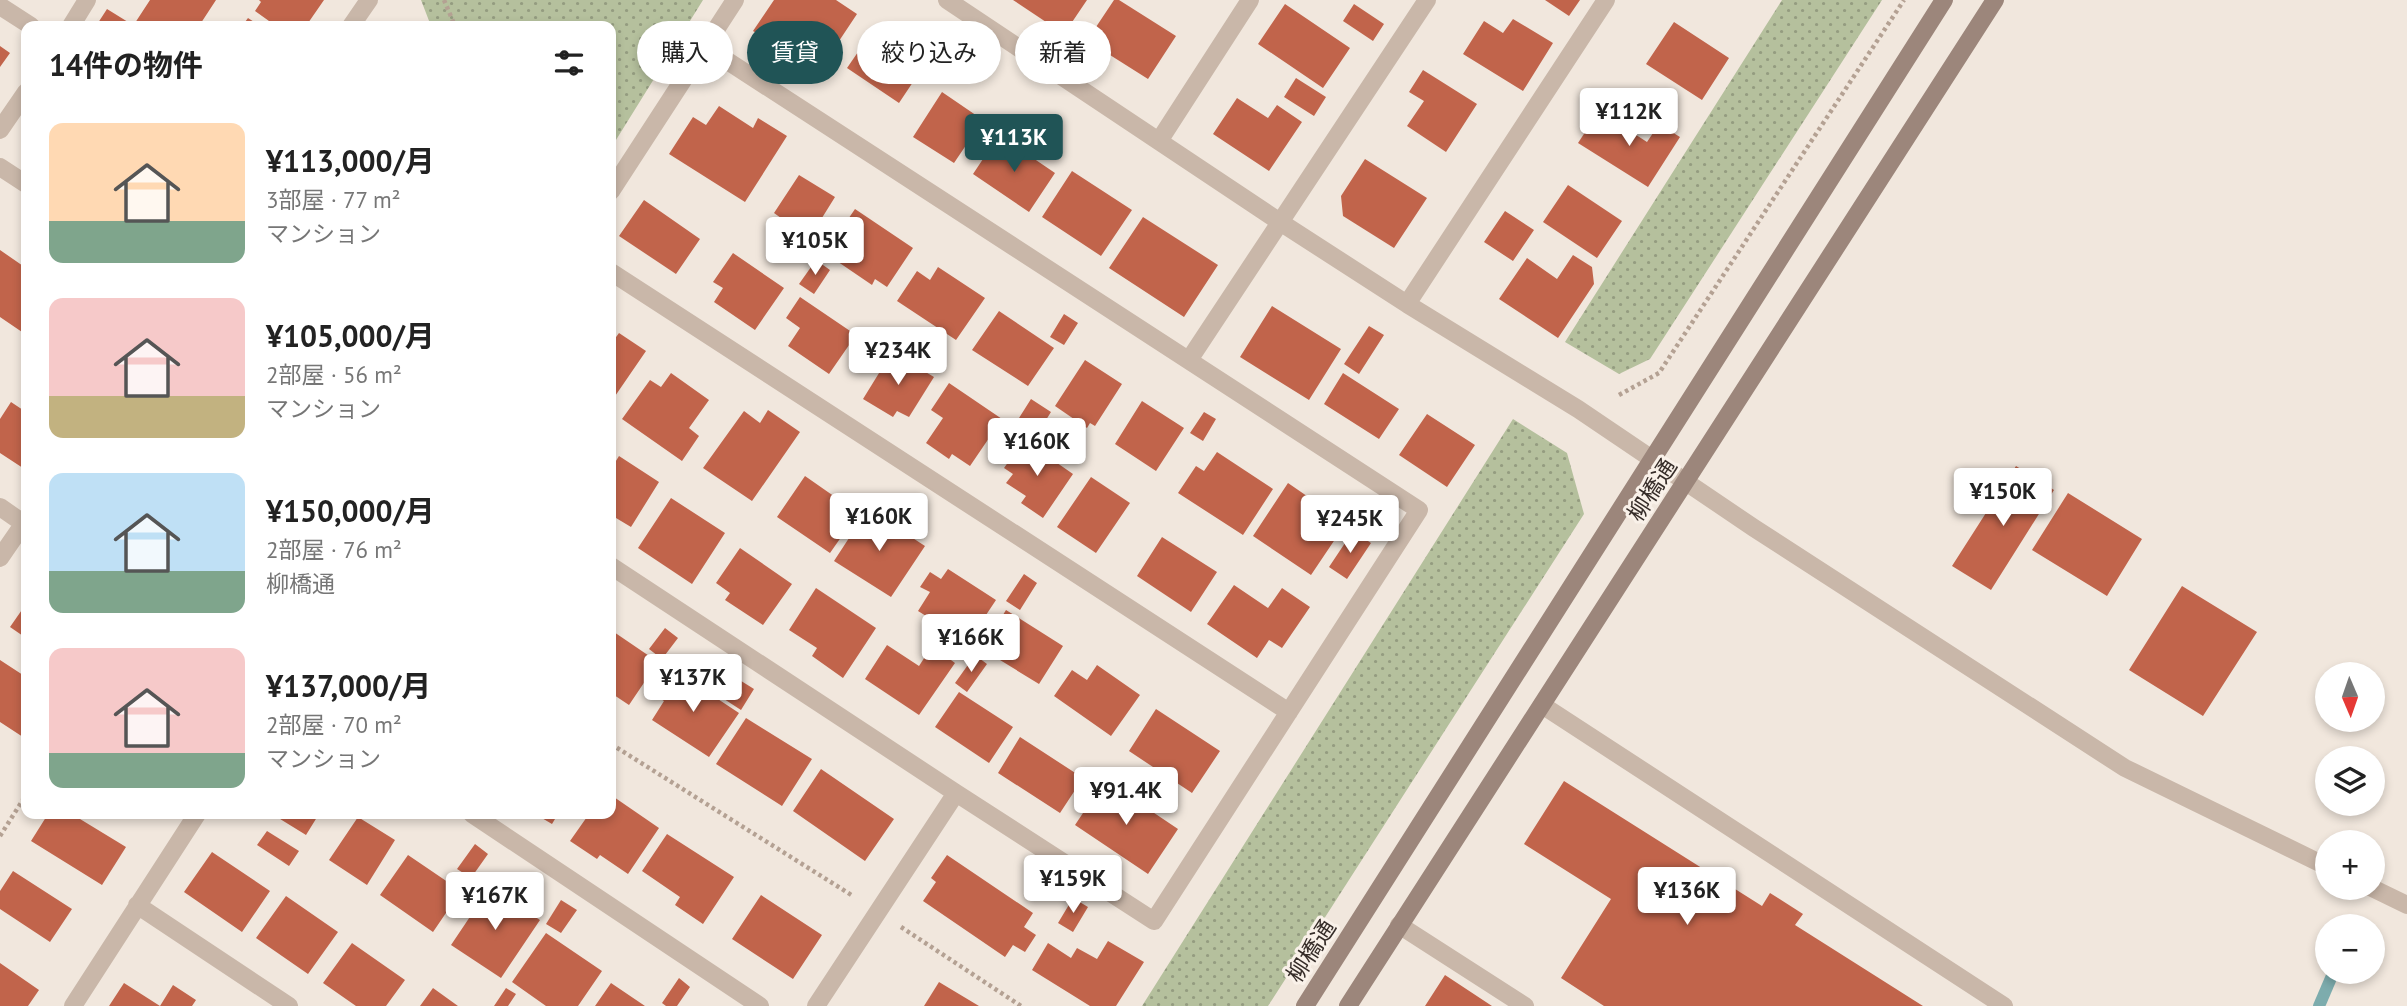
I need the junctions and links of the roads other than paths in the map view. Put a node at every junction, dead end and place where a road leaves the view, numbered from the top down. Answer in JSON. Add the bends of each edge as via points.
{"nodes":[{"id":1,"x":87,"y":0,"type":"edge"},
{"id":2,"x":369,"y":0,"type":"edge"},
{"id":3,"x":735,"y":0,"type":"edge"},
{"id":4,"x":1250,"y":0,"type":"edge"},
{"id":5,"x":1427,"y":0,"type":"edge"},
{"id":6,"x":1606,"y":0,"type":"edge"},
{"id":7,"x":1944,"y":0,"type":"edge"},
{"id":8,"x":1995,"y":0,"type":"edge"},
{"id":9,"x":956,"y":2,"type":"edge"},
{"id":10,"x":0,"y":6,"type":"edge"},
{"id":11,"x":23,"y":21,"type":"edge"},
{"id":12,"x":74,"y":21,"type":"edge"},
{"id":13,"x":354,"y":21,"type":"edge"},
{"id":14,"x":722,"y":21,"type":"edge"},
{"id":15,"x":733,"y":64,"type":"edge"},
{"id":16,"x":682,"y":84,"type":"edge"},
{"id":17,"x":21,"y":99,"type":"edge"},
{"id":18,"x":0,"y":130,"type":"edge"},
{"id":19,"x":1159,"y":141,"type":"junction"},
{"id":20,"x":0,"y":167,"type":"edge"},
{"id":21,"x":21,"y":181,"type":"edge"},
{"id":22,"x":616,"y":183,"type":"edge"},
{"id":23,"x":1280,"y":222,"type":"junction"},
{"id":24,"x":616,"y":275,"type":"edge"},
{"id":25,"x":1407,"y":304,"type":"junction"},
{"id":26,"x":1189,"y":360,"type":"junction"},
{"id":27,"x":1653,"y":460,"type":"junction"},
{"id":28,"x":1686,"y":482,"type":"junction"},
{"id":29,"x":0,"y":507,"type":"edge"},
{"id":30,"x":21,"y":521,"type":"edge"},
{"id":31,"x":21,"y":529,"type":"edge"},
{"id":32,"x":0,"y":558,"type":"edge"},
{"id":33,"x":616,"y":569,"type":"edge"},
{"id":34,"x":1542,"y":705,"type":"junction"},
{"id":35,"x":1289,"y":712,"type":"junction"},
{"id":36,"x":956,"y":793,"type":"junction"},
{"id":37,"x":194,"y":819,"type":"edge"},
{"id":38,"x":480,"y":819,"type":"edge"},
{"id":39,"x":2315,"y":861,"type":"edge"},
{"id":40,"x":2385,"y":894,"type":"edge"},
{"id":41,"x":137,"y":905,"type":"junction"},
{"id":42,"x":2407,"y":905,"type":"edge"},
{"id":43,"x":1399,"y":925,"type":"junction"},
{"id":44,"x":73,"y":1006,"type":"edge"},
{"id":45,"x":289,"y":1006,"type":"edge"},
{"id":46,"x":760,"y":1006,"type":"edge"},
{"id":47,"x":816,"y":1006,"type":"edge"},
{"id":48,"x":1305,"y":1006,"type":"edge"},
{"id":49,"x":1348,"y":1006,"type":"edge"},
{"id":50,"x":1525,"y":1006,"type":"edge"},
{"id":51,"x":2004,"y":1006,"type":"edge"}],
"edges":[{"from":1,"to":12,"type":"street"},
{"from":2,"to":13,"type":"street"},
{"from":3,"to":14,"type":"street"},
{"from":4,"to":19,"type":"street"},
{"from":5,"to":23,"type":"street"},
{"from":6,"to":25,"type":"street"},
{"from":7,"to":27,"type":"street","name":"柳橋通"},
{"from":8,"to":28,"type":"street","name":"柳橋通"},
{"from":9,"to":19,"type":"street"},
{"from":10,"to":11,"type":"street"},
{"from":15,"to":26,"type":"street"},
{"from":16,"to":22,"type":"street"},
{"from":17,"to":18,"type":"street"},
{"from":19,"to":23,"type":"street"},
{"from":20,"to":21,"type":"street"},
{"from":23,"to":25,"type":"street"},
{"from":23,"to":26,"type":"street"},
{"from":24,"to":35,"type":"street"},
{"from":25,"to":27,"type":"street"},
{"from":26,"to":35,"type":"street","via":[[1419,510]]},
{"from":27,"to":28,"type":"street"},
{"from":27,"to":48,"type":"street","name":"柳橋通"},
{"from":28,"to":34,"type":"street","name":"柳橋通"},
{"from":28,"to":39,"type":"street","via":[[2125,768]]},
{"from":29,"to":30,"type":"street"},
{"from":31,"to":32,"type":"street"},
{"from":33,"to":36,"type":"street"},
{"from":34,"to":43,"type":"street","name":"柳橋通"},
{"from":34,"to":51,"type":"street"},
{"from":35,"to":36,"type":"street","via":[[1154,921]]},
{"from":36,"to":47,"type":"street"},
{"from":37,"to":41,"type":"street"},
{"from":38,"to":46,"type":"street"},
{"from":40,"to":42,"type":"street"},
{"from":41,"to":44,"type":"street"},
{"from":41,"to":45,"type":"street"},
{"from":43,"to":49,"type":"street","name":"柳橋通"},
{"from":43,"to":50,"type":"street"}]}
